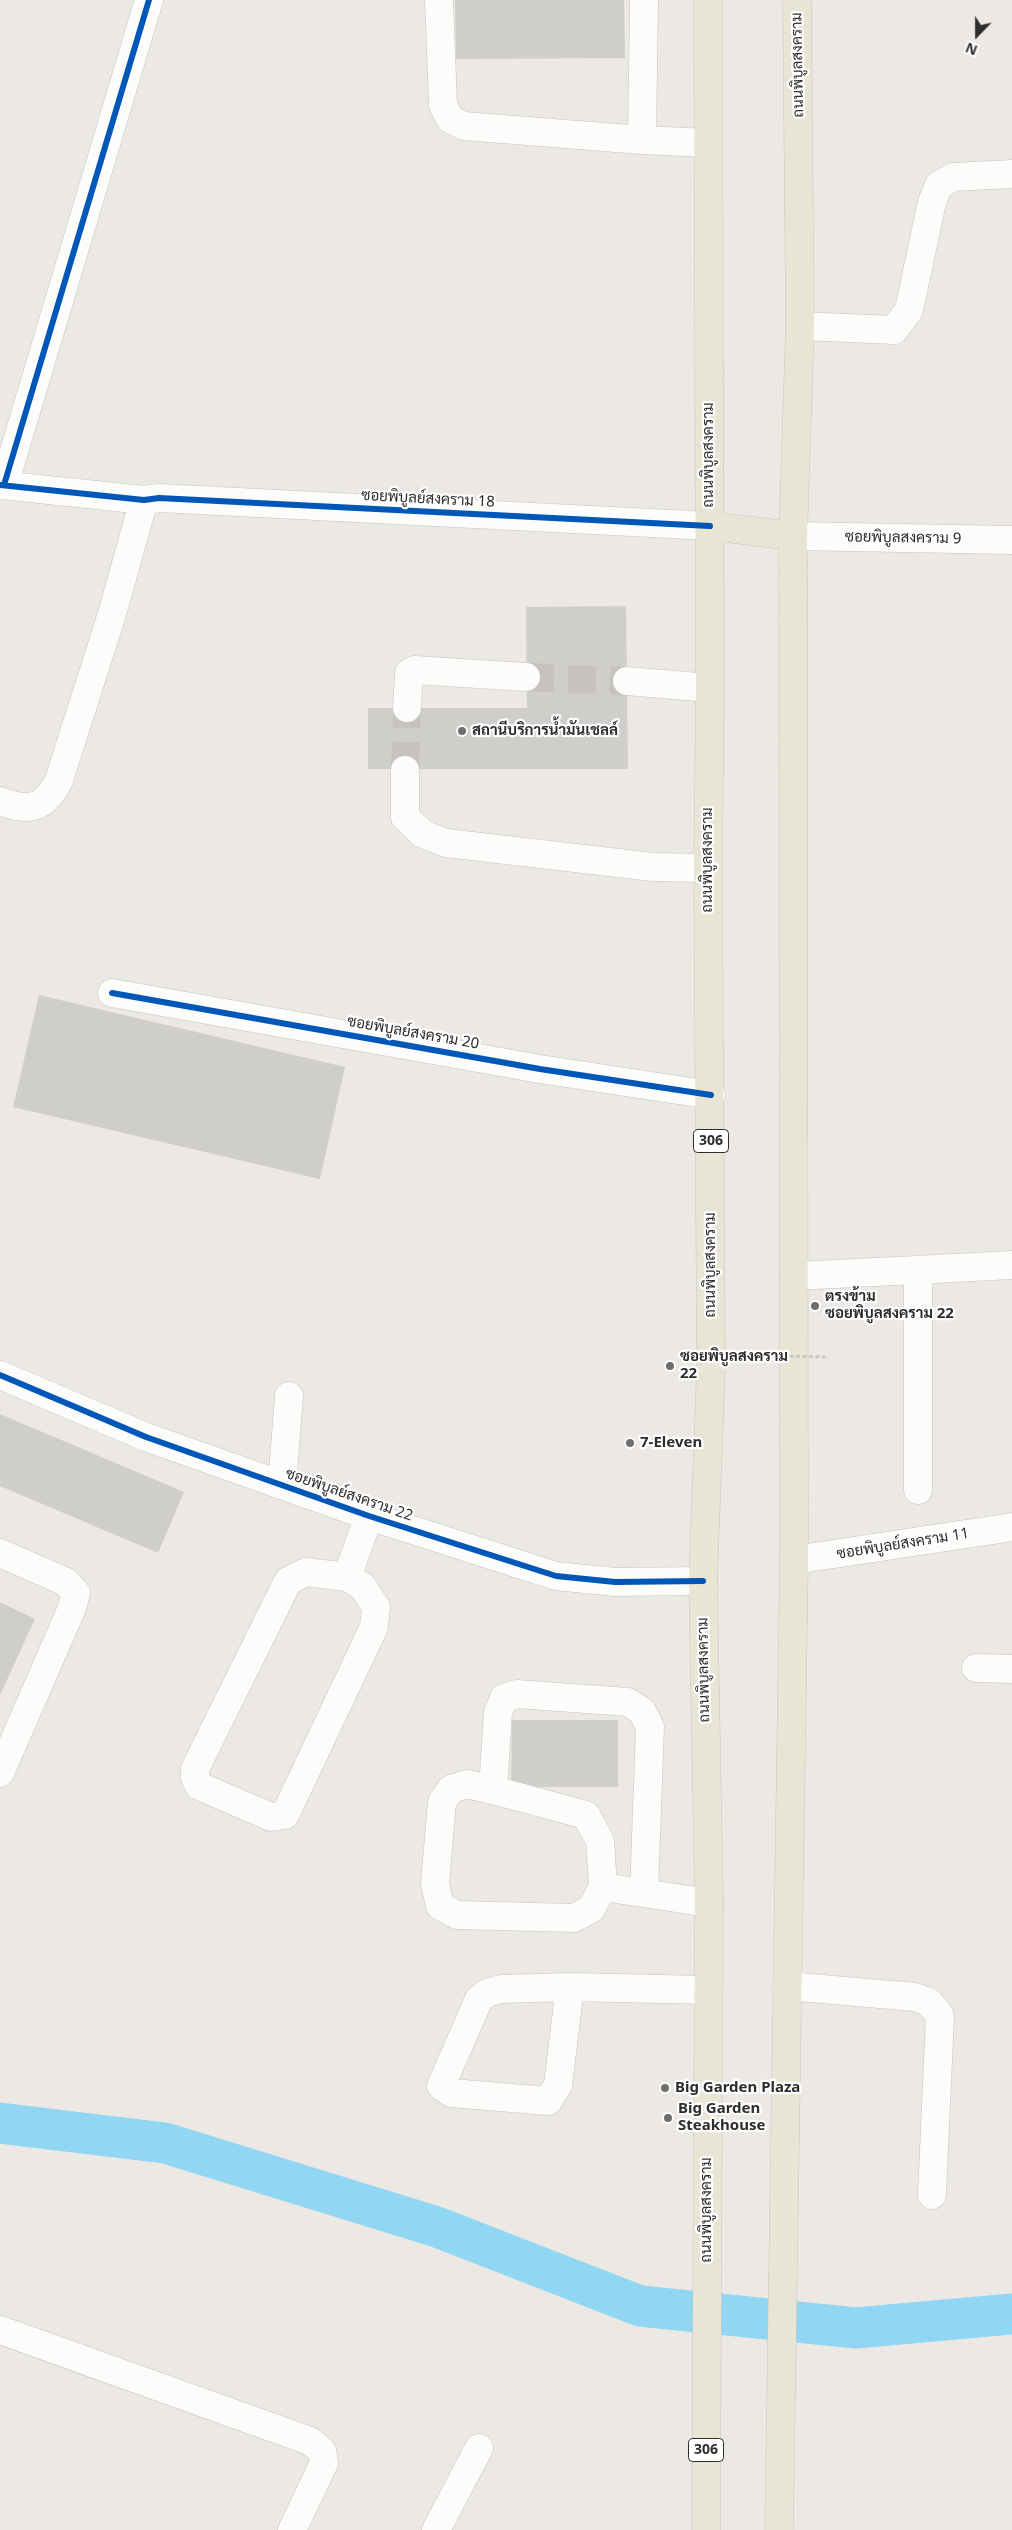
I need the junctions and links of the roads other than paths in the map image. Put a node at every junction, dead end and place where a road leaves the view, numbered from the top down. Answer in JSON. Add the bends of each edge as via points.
{"nodes":[{"id":1,"x":149,"y":0,"type":"edge"},
{"id":2,"x":439,"y":0,"type":"edge"},
{"id":3,"x":644,"y":0,"type":"edge"},
{"id":4,"x":708,"y":0,"type":"edge"},
{"id":5,"x":797,"y":0,"type":"edge"},
{"id":6,"x":642,"y":140,"type":"junction"},
{"id":7,"x":707,"y":142,"type":"junction"},
{"id":8,"x":1012,"y":174,"type":"edge"},
{"id":9,"x":800,"y":326,"type":"junction"},
{"id":10,"x":2,"y":485,"type":"edge"},
{"id":11,"x":144,"y":500,"type":"junction"},
{"id":12,"x":710,"y":526,"type":"junction"},
{"id":13,"x":793,"y":536,"type":"junction"},
{"id":14,"x":1012,"y":540,"type":"edge"},
{"id":15,"x":526,"y":677,"type":"tunnel mouth"},
{"id":16,"x":627,"y":681,"type":"tunnel mouth"},
{"id":17,"x":710,"y":688,"type":"junction"},
{"id":18,"x":407,"y":708,"type":"tunnel mouth"},
{"id":19,"x":405,"y":770,"type":"tunnel mouth"},
{"id":20,"x":0,"y":801,"type":"edge"},
{"id":21,"x":708,"y":868,"type":"junction"},
{"id":22,"x":112,"y":993,"type":"dead end"},
{"id":23,"x":711,"y":1095,"type":"junction"},
{"id":24,"x":1012,"y":1265,"type":"edge"},
{"id":25,"x":916,"y":1270,"type":"junction"},
{"id":26,"x":794,"y":1276,"type":"junction"},
{"id":27,"x":0,"y":1375,"type":"edge"},
{"id":28,"x":288,"y":1396,"type":"dead end"},
{"id":29,"x":282,"y":1485,"type":"junction"},
{"id":30,"x":918,"y":1490,"type":"dead end"},
{"id":31,"x":370,"y":1516,"type":"junction"},
{"id":32,"x":1012,"y":1527,"type":"edge"},
{"id":33,"x":0,"y":1553,"type":"edge"},
{"id":34,"x":794,"y":1560,"type":"junction"},
{"id":35,"x":347,"y":1577,"type":"junction"},
{"id":36,"x":702,"y":1581,"type":"junction"},
{"id":37,"x":976,"y":1668,"type":"dead end"},
{"id":38,"x":1012,"y":1669,"type":"edge"},
{"id":39,"x":0,"y":1773,"type":"edge"},
{"id":40,"x":493,"y":1790,"type":"junction"},
{"id":41,"x":603,"y":1887,"type":"junction"},
{"id":42,"x":644,"y":1893,"type":"junction"},
{"id":43,"x":709,"y":1903,"type":"junction"},
{"id":44,"x":788,"y":1986,"type":"junction"},
{"id":45,"x":570,"y":1987,"type":"junction"},
{"id":46,"x":708,"y":1990,"type":"junction"},
{"id":47,"x":932,"y":2195,"type":"dead end"},
{"id":48,"x":0,"y":2330,"type":"edge"},
{"id":49,"x":479,"y":2448,"type":"dead end"},
{"id":50,"x":292,"y":2530,"type":"edge"},
{"id":51,"x":436,"y":2530,"type":"edge"},
{"id":52,"x":706,"y":2530,"type":"edge"},
{"id":53,"x":779,"y":2530,"type":"edge"}],
"edges":[{"from":1,"to":10,"type":"street"},
{"from":2,"to":6,"type":"street","via":[[443,105],[450,119],[464,126]]},
{"from":3,"to":6,"type":"street"},
{"from":4,"to":7,"type":"main road","name":"ถนนพิบูลสงคราม","number":"306"},
{"from":5,"to":9,"type":"main road","name":"ถนนพิบูลสงคราม"},
{"from":6,"to":7,"type":"street"},
{"from":7,"to":12,"type":"main road","name":"ถนนพิบูลสงคราม","number":"306"},
{"from":8,"to":9,"type":"street","via":[[953,177],[938,185],[909,310],[894,330]]},
{"from":9,"to":13,"type":"main road","name":"ถนนพิบูลสงคราม"},
{"from":10,"to":11,"type":"street","name":"ซอยพิบูลย์สงคราม 18"},
{"from":11,"to":12,"type":"street","name":"ซอยพิบูลย์สงคราม 18","via":[[159,498]]},
{"from":11,"to":20,"type":"street","via":[[59,780],[51,796],[37,806],[22,808]]},
{"from":12,"to":13,"type":"main road"},
{"from":12,"to":17,"type":"main road","name":"ถนนพิบูลสงคราม","number":"306"},
{"from":13,"to":14,"type":"street","name":"ซอยพิบูลสงคราม 9"},
{"from":13,"to":26,"type":"main road","name":"ถนนพิบูลสงคราม"},
{"from":15,"to":18,"type":"street","via":[[414,670],[408,678]]},
{"from":16,"to":17,"type":"street"},
{"from":17,"to":21,"type":"main road","name":"ถนนพิบูลสงคราม","number":"306"},
{"from":19,"to":21,"type":"street","via":[[405,817],[423,834],[446,843],[653,867]]},
{"from":21,"to":23,"type":"main road","name":"ถนนพิบูลสงคราม","number":"306"},
{"from":22,"to":23,"type":"street","name":"ซอยพิบูลย์สงคราม 20","via":[[540,1069]]},
{"from":23,"to":36,"type":"main road","name":"ถนนพิบูลสงคราม","number":"306","via":[[710,1406]]},
{"from":24,"to":25,"type":"street"},
{"from":25,"to":26,"type":"street"},
{"from":25,"to":30,"type":"street"},
{"from":26,"to":34,"type":"main road","name":"ถนนพิบูลสงคราม"},
{"from":27,"to":29,"type":"street","name":"ซอยพิบูลย์สงคราม 22","via":[[146,1437]]},
{"from":28,"to":29,"type":"street"},
{"from":29,"to":31,"type":"street","name":"ซอยพิบูลย์สงคราม 22"},
{"from":31,"to":35,"type":"street"},
{"from":31,"to":36,"type":"street","name":"ซอยพิบูลย์สงคราม 22","via":[[556,1576],[615,1582]]},
{"from":32,"to":34,"type":"street","name":"ซอยพิบูลย์สงคราม 11"},
{"from":33,"to":39,"type":"street","via":[[66,1582],[76,1593]]},
{"from":34,"to":44,"type":"main road","name":"ถนนพิบูลสงคราม"},
{"from":35,"to":35,"type":"street","via":[[306,1572],[288,1581],[195,1769],[199,1786],[271,1817],[285,1815],[374,1627],[376,1607],[362,1586]]},
{"from":36,"to":43,"type":"main road","name":"ถนนพิบูลสงคราม","number":"306"},
{"from":37,"to":38,"type":"street"},
{"from":40,"to":41,"type":"street","via":[[586,1815],[600,1841]]},
{"from":40,"to":41,"type":"street","via":[[467,1784],[451,1789],[442,1802],[435,1884],[440,1906],[457,1915],[574,1918],[591,1909]]},
{"from":40,"to":42,"type":"street","via":[[498,1712],[504,1698],[517,1694],[628,1702],[642,1711],[650,1727]]},
{"from":41,"to":42,"type":"street"},
{"from":42,"to":43,"type":"street"},
{"from":43,"to":46,"type":"main road","name":"ถนนพิบูลสงคราม","number":"306"},
{"from":44,"to":47,"type":"street","via":[[915,1997],[929,2002],[940,2016]]},
{"from":44,"to":53,"type":"main road","name":"ถนนพิบูลสงคราม"},
{"from":45,"to":45,"type":"street","via":[[501,1989],[479,1999],[441,2086],[450,2093],[548,2101],[558,2086]]},
{"from":45,"to":46,"type":"street"},
{"from":46,"to":52,"type":"main road","name":"ถนนพิบูลสงคราม","number":"306"},
{"from":48,"to":50,"type":"street","via":[[310,2441],[322,2451],[324,2463]]},
{"from":49,"to":51,"type":"street"}]}
